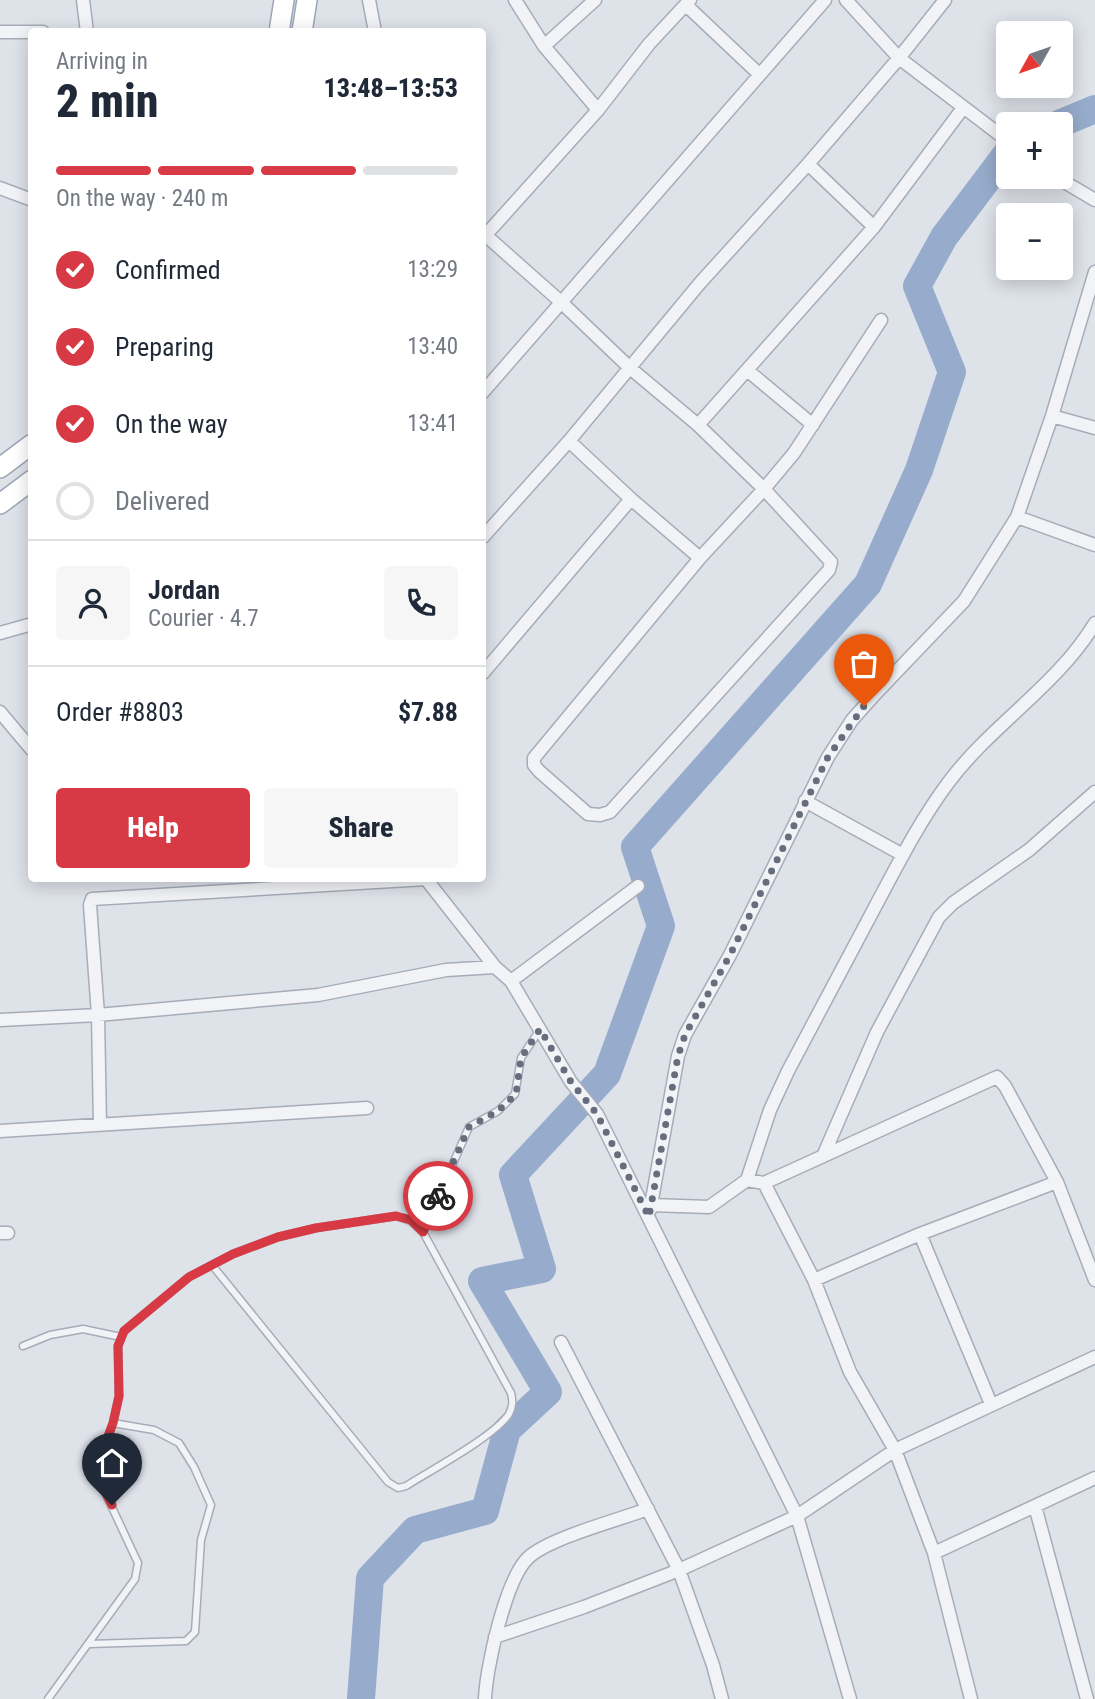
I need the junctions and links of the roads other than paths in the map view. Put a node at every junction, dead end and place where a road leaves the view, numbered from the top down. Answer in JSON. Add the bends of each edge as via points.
{"nodes":[{"id":1,"x":83,"y":0,"type":"edge"},
{"id":2,"x":284,"y":0,"type":"edge"},
{"id":3,"x":307,"y":0,"type":"edge"},
{"id":4,"x":369,"y":0,"type":"edge"},
{"id":5,"x":515,"y":0,"type":"edge"},
{"id":6,"x":595,"y":0,"type":"edge"},
{"id":7,"x":825,"y":0,"type":"edge"},
{"id":8,"x":846,"y":0,"type":"edge"},
{"id":9,"x":945,"y":0,"type":"edge"},
{"id":10,"x":688,"y":2,"type":"edge"},
{"id":11,"x":86,"y":28,"type":"edge"},
{"id":12,"x":280,"y":28,"type":"edge"},
{"id":13,"x":303,"y":28,"type":"edge"},
{"id":14,"x":374,"y":28,"type":"edge"},
{"id":15,"x":0,"y":32,"type":"edge"},
{"id":16,"x":28,"y":32,"type":"edge"},
{"id":17,"x":544,"y":46,"type":"junction"},
{"id":18,"x":899,"y":58,"type":"junction"},
{"id":19,"x":759,"y":74,"type":"junction"},
{"id":20,"x":963,"y":108,"type":"junction"},
{"id":21,"x":598,"y":110,"type":"junction"},
{"id":22,"x":996,"y":132,"type":"edge"},
{"id":23,"x":808,"y":164,"type":"junction"},
{"id":24,"x":1073,"y":187,"type":"edge"},
{"id":25,"x":3,"y":193,"type":"edge"},
{"id":26,"x":28,"y":199,"type":"edge"},
{"id":27,"x":1095,"y":200,"type":"edge"},
{"id":28,"x":874,"y":226,"type":"junction"},
{"id":29,"x":486,"y":233,"type":"edge"},
{"id":30,"x":486,"y":237,"type":"edge"},
{"id":31,"x":1095,"y":272,"type":"edge"},
{"id":32,"x":561,"y":302,"type":"junction"},
{"id":33,"x":881,"y":320,"type":"dead end"},
{"id":34,"x":630,"y":368,"type":"junction"},
{"id":35,"x":747,"y":370,"type":"junction"},
{"id":36,"x":486,"y":389,"type":"edge"},
{"id":37,"x":1052,"y":416,"type":"junction"},
{"id":38,"x":698,"y":425,"type":"junction"},
{"id":39,"x":813,"y":425,"type":"junction"},
{"id":40,"x":1095,"y":428,"type":"edge"},
{"id":41,"x":569,"y":441,"type":"junction"},
{"id":42,"x":28,"y":447,"type":"edge"},
{"id":43,"x":0,"y":468,"type":"edge"},
{"id":44,"x":28,"y":483,"type":"edge"},
{"id":45,"x":764,"y":489,"type":"junction"},
{"id":46,"x":631,"y":499,"type":"junction"},
{"id":47,"x":0,"y":504,"type":"edge"},
{"id":48,"x":1017,"y":517,"type":"junction"},
{"id":49,"x":486,"y":534,"type":"edge"},
{"id":50,"x":1095,"y":545,"type":"edge"},
{"id":51,"x":700,"y":558,"type":"junction"},
{"id":52,"x":1095,"y":623,"type":"edge"},
{"id":53,"x":28,"y":625,"type":"edge"},
{"id":54,"x":1,"y":632,"type":"edge"},
{"id":55,"x":486,"y":669,"type":"edge"},
{"id":56,"x":0,"y":712,"type":"edge"},
{"id":57,"x":28,"y":745,"type":"edge"},
{"id":58,"x":1095,"y":792,"type":"edge"},
{"id":59,"x":805,"y":801,"type":"junction"},
{"id":60,"x":903,"y":855,"type":"junction"},
{"id":61,"x":357,"y":882,"type":"edge"},
{"id":62,"x":429,"y":882,"type":"edge"},
{"id":63,"x":638,"y":886,"type":"dead end"},
{"id":64,"x":495,"y":967,"type":"junction"},
{"id":65,"x":511,"y":981,"type":"junction"},
{"id":66,"x":98,"y":1015,"type":"junction"},
{"id":67,"x":0,"y":1020,"type":"edge"},
{"id":68,"x":540,"y":1029,"type":"junction"},
{"id":69,"x":367,"y":1108,"type":"dead end"},
{"id":70,"x":100,"y":1125,"type":"junction"},
{"id":71,"x":0,"y":1131,"type":"edge"},
{"id":72,"x":824,"y":1154,"type":"junction"},
{"id":73,"x":747,"y":1180,"type":"junction"},
{"id":74,"x":1056,"y":1182,"type":"junction"},
{"id":75,"x":764,"y":1183,"type":"junction"},
{"id":76,"x":650,"y":1211,"type":"junction"},
{"id":77,"x":423,"y":1232,"type":"junction"},
{"id":78,"x":919,"y":1234,"type":"junction"},
{"id":79,"x":212,"y":1265,"type":"junction"},
{"id":80,"x":814,"y":1280,"type":"junction"},
{"id":81,"x":1095,"y":1280,"type":"edge"},
{"id":82,"x":121,"y":1337,"type":"junction"},
{"id":83,"x":561,"y":1342,"type":"dead end"},
{"id":84,"x":23,"y":1346,"type":"dead end"},
{"id":85,"x":1095,"y":1357,"type":"edge"},
{"id":86,"x":991,"y":1404,"type":"junction"},
{"id":87,"x":113,"y":1423,"type":"junction"},
{"id":88,"x":895,"y":1450,"type":"junction"},
{"id":89,"x":1095,"y":1478,"type":"edge"},
{"id":90,"x":1035,"y":1506,"type":"junction"},
{"id":91,"x":648,"y":1508,"type":"junction"},
{"id":92,"x":797,"y":1517,"type":"junction"},
{"id":93,"x":934,"y":1553,"type":"junction"},
{"id":94,"x":679,"y":1570,"type":"junction"},
{"id":95,"x":495,"y":1637,"type":"junction"},
{"id":96,"x":89,"y":1644,"type":"junction"},
{"id":97,"x":48,"y":1699,"type":"edge"},
{"id":98,"x":485,"y":1699,"type":"edge"},
{"id":99,"x":722,"y":1699,"type":"edge"},
{"id":100,"x":850,"y":1699,"type":"edge"},
{"id":101,"x":971,"y":1699,"type":"edge"},
{"id":102,"x":1087,"y":1699,"type":"edge"}],
"edges":[{"from":1,"to":11,"type":"street"},
{"from":2,"to":12,"type":"main road"},
{"from":3,"to":13,"type":"main road"},
{"from":4,"to":14,"type":"street"},
{"from":5,"to":17,"type":"street"},
{"from":6,"to":17,"type":"street"},
{"from":7,"to":19,"type":"street"},
{"from":8,"to":18,"type":"street"},
{"from":9,"to":18,"type":"street"},
{"from":10,"to":19,"type":"street"},
{"from":10,"to":21,"type":"street"},
{"from":15,"to":16,"type":"street"},
{"from":17,"to":21,"type":"street"},
{"from":18,"to":20,"type":"street"},
{"from":18,"to":23,"type":"street"},
{"from":19,"to":32,"type":"street"},
{"from":20,"to":22,"type":"street"},
{"from":20,"to":28,"type":"street"},
{"from":21,"to":29,"type":"street"},
{"from":23,"to":28,"type":"street"},
{"from":23,"to":34,"type":"street"},
{"from":24,"to":27,"type":"street"},
{"from":25,"to":26,"type":"street"},
{"from":28,"to":35,"type":"street"},
{"from":30,"to":32,"type":"street"},
{"from":31,"to":37,"type":"street"},
{"from":32,"to":34,"type":"street"},
{"from":32,"to":36,"type":"street"},
{"from":33,"to":39,"type":"street"},
{"from":34,"to":38,"type":"street"},
{"from":34,"to":41,"type":"street"},
{"from":35,"to":38,"type":"street"},
{"from":35,"to":39,"type":"street"},
{"from":37,"to":40,"type":"street"},
{"from":37,"to":48,"type":"street"},
{"from":38,"to":45,"type":"street"},
{"from":39,"to":45,"type":"street"},
{"from":41,"to":46,"type":"street"},
{"from":41,"to":49,"type":"street"},
{"from":42,"to":43,"type":"main road"},
{"from":44,"to":47,"type":"main road"},
{"from":45,"to":51,"type":"street"},
{"from":45,"to":51,"type":"street","via":[[828,556],[829,570],[610,812],[588,814],[539,771],[534,758]]},
{"from":46,"to":51,"type":"street"},
{"from":46,"to":55,"type":"street"},
{"from":48,"to":50,"type":"street"},
{"from":48,"to":59,"type":"street","via":[[964,601],[852,720]]},
{"from":52,"to":60,"type":"street","via":[[1074,653],[949,781]]},
{"from":53,"to":54,"type":"street"},
{"from":56,"to":57,"type":"street"},
{"from":58,"to":72,"type":"street","via":[[1029,850],[939,917],[877,1032]]},
{"from":59,"to":60,"type":"street"},
{"from":59,"to":76,"type":"street","via":[[730,955],[685,1035]]},
{"from":60,"to":73,"type":"street","via":[[788,1071]]},
{"from":61,"to":66,"type":"street","via":[[92,899]]},
{"from":62,"to":64,"type":"street"},
{"from":63,"to":65,"type":"street"},
{"from":64,"to":65,"type":"street"},
{"from":64,"to":66,"type":"street","via":[[446,970],[318,995]]},
{"from":65,"to":68,"type":"street"},
{"from":66,"to":67,"type":"street"},
{"from":66,"to":70,"type":"street"},
{"from":68,"to":76,"type":"street","via":[[571,1082],[597,1114]]},
{"from":68,"to":77,"type":"lane","via":[[521,1058],[516,1094],[498,1111],[469,1127]]},
{"from":69,"to":70,"type":"street"},
{"from":70,"to":71,"type":"street"},
{"from":72,"to":74,"type":"street","via":[[998,1077]]},
{"from":72,"to":75,"type":"street"},
{"from":73,"to":75,"type":"street"},
{"from":73,"to":76,"type":"street","via":[[709,1207]]},
{"from":74,"to":78,"type":"street"},
{"from":74,"to":81,"type":"street"},
{"from":75,"to":80,"type":"street"},
{"from":76,"to":92,"type":"street"},
{"from":77,"to":79,"type":"lane","via":[[411,1220],[396,1216],[316,1228],[278,1237]]},
{"from":77,"to":79,"type":"lane","via":[[514,1402],[498,1427],[398,1488],[388,1482]]},
{"from":78,"to":80,"type":"street"},
{"from":78,"to":86,"type":"street"},
{"from":79,"to":82,"type":"lane","via":[[189,1277]]},
{"from":80,"to":88,"type":"street","via":[[850,1372]]},
{"from":82,"to":84,"type":"lane","via":[[83,1329]]},
{"from":82,"to":87,"type":"lane"},
{"from":83,"to":91,"type":"street"},
{"from":85,"to":86,"type":"street"},
{"from":86,"to":88,"type":"street"},
{"from":87,"to":96,"type":"lane","via":[[95,1471],[138,1563],[135,1579]]},
{"from":87,"to":96,"type":"lane","via":[[154,1430],[180,1443],[211,1505],[201,1540],[195,1632],[186,1642]]},
{"from":88,"to":92,"type":"street"},
{"from":88,"to":93,"type":"street"},
{"from":89,"to":90,"type":"street"},
{"from":90,"to":93,"type":"street"},
{"from":90,"to":102,"type":"street"},
{"from":91,"to":94,"type":"street"},
{"from":91,"to":95,"type":"street","via":[[544,1547],[527,1558]]},
{"from":92,"to":94,"type":"street"},
{"from":92,"to":100,"type":"street"},
{"from":93,"to":101,"type":"street"},
{"from":94,"to":95,"type":"street"},
{"from":94,"to":99,"type":"street"},
{"from":95,"to":98,"type":"street"},
{"from":96,"to":97,"type":"lane"}]}
